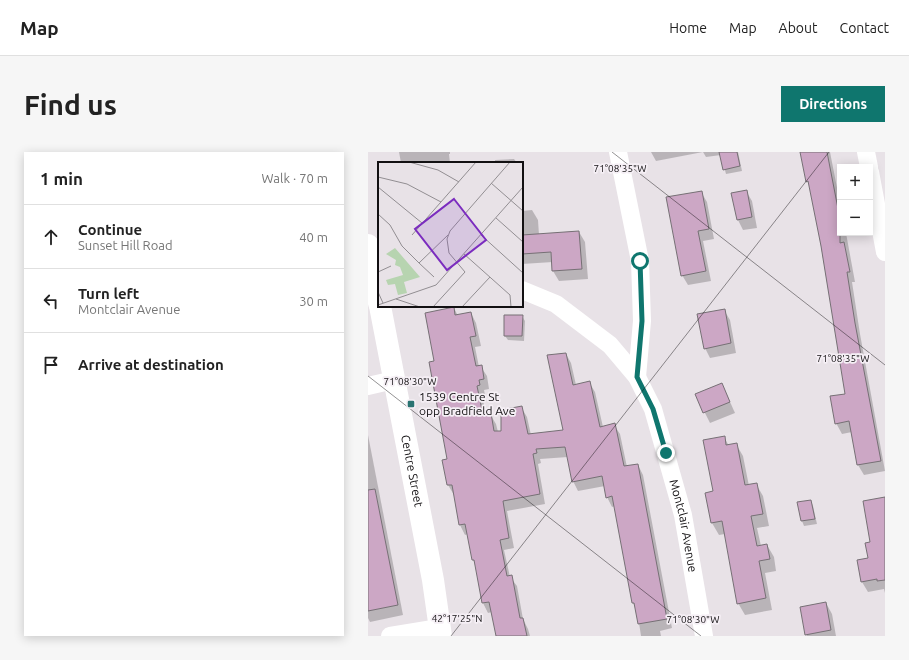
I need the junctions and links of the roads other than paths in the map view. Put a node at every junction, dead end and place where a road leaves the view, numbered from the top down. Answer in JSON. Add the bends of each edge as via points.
{"nodes":[{"id":1,"x":618,"y":152,"type":"edge"},
{"id":2,"x":866,"y":152,"type":"edge"},
{"id":3,"x":868,"y":164,"type":"edge"},
{"id":4,"x":873,"y":187,"type":"edge"},
{"id":5,"x":368,"y":245,"type":"edge"},
{"id":6,"x":885,"y":249,"type":"edge"},
{"id":7,"x":374,"y":277,"type":"edge"},
{"id":8,"x":523,"y":290,"type":"edge"},
{"id":9,"x":378,"y":299,"type":"edge"},
{"id":10,"x":379,"y":307,"type":"edge"},
{"id":11,"x":637,"y":377,"type":"junction"},
{"id":12,"x":394,"y":380,"type":"junction"},
{"id":13,"x":368,"y":386,"type":"edge"},
{"id":14,"x":440,"y":632,"type":"edge"},
{"id":15,"x":390,"y":636,"type":"edge"},
{"id":16,"x":704,"y":636,"type":"edge"}],
"edges":[{"from":1,"to":11,"type":"street","via":[[640,261],[642,321]]},
{"from":2,"to":3,"type":"street"},
{"from":4,"to":6,"type":"street"},
{"from":5,"to":7,"type":"main road","name":"Centre Street"},
{"from":7,"to":9,"type":"main road","name":"Centre Street"},
{"from":8,"to":11,"type":"street","name":"Montclair Avenue","via":[[556,304],[610,345]]},
{"from":10,"to":12,"type":"main road","name":"Centre Street"},
{"from":11,"to":16,"type":"street","name":"Montclair Avenue","via":[[653,409],[683,515]]},
{"from":12,"to":13,"type":"street"},
{"from":12,"to":14,"type":"main road","name":"Centre Street"},
{"from":14,"to":15,"type":"street"}]}
